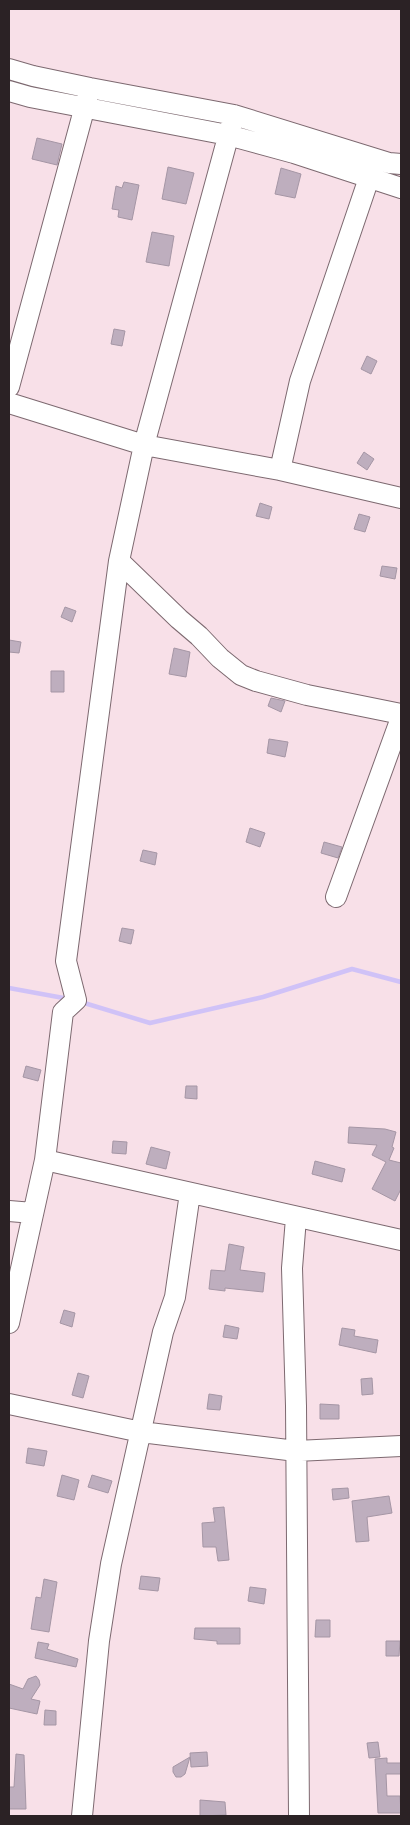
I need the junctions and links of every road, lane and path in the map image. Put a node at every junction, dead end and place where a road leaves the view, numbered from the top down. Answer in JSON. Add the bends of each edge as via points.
{"nodes":[{"id":1,"x":9,"y":69,"type":"edge"},
{"id":2,"x":9,"y":91,"type":"edge"},
{"id":3,"x":88,"y":97,"type":"junction"},
{"id":4,"x":234,"y":115,"type":"junction"},
{"id":5,"x":228,"y":135,"type":"junction"},
{"id":6,"x":401,"y":164,"type":"edge"},
{"id":7,"x":369,"y":178,"type":"junction"},
{"id":8,"x":401,"y":188,"type":"edge"},
{"id":9,"x":9,"y":387,"type":"edge"},
{"id":10,"x":9,"y":404,"type":"edge"},
{"id":11,"x":144,"y":445,"type":"junction"},
{"id":12,"x":280,"y":470,"type":"junction"},
{"id":13,"x":401,"y":498,"type":"edge"},
{"id":14,"x":119,"y":561,"type":"junction"},
{"id":15,"x":401,"y":714,"type":"edge"},
{"id":16,"x":401,"y":718,"type":"edge"},
{"id":17,"x":336,"y":897,"type":"dead end"},
{"id":18,"x":45,"y":1160,"type":"junction"},
{"id":19,"x":190,"y":1192,"type":"junction"},
{"id":20,"x":9,"y":1211,"type":"edge"},
{"id":21,"x":34,"y":1213,"type":"junction"},
{"id":22,"x":296,"y":1218,"type":"junction"},
{"id":23,"x":401,"y":1240,"type":"edge"},
{"id":24,"x":9,"y":1323,"type":"edge"},
{"id":25,"x":9,"y":1404,"type":"edge"},
{"id":26,"x":141,"y":1432,"type":"junction"},
{"id":27,"x":401,"y":1446,"type":"edge"},
{"id":28,"x":296,"y":1451,"type":"junction"},
{"id":29,"x":82,"y":1816,"type":"edge"},
{"id":30,"x":299,"y":1816,"type":"edge"}],
"edges":[{"from":1,"to":3,"type":"street"},
{"from":2,"to":3,"type":"street","via":[[30,97]]},
{"from":3,"to":4,"type":"street"},
{"from":3,"to":5,"type":"street"},
{"from":3,"to":9,"type":"street"},
{"from":4,"to":5,"type":"street"},
{"from":4,"to":6,"type":"street"},
{"from":5,"to":7,"type":"street"},
{"from":5,"to":11,"type":"street"},
{"from":7,"to":8,"type":"street"},
{"from":7,"to":12,"type":"street","via":[[300,381]]},
{"from":10,"to":11,"type":"street"},
{"from":11,"to":12,"type":"street"},
{"from":11,"to":14,"type":"street"},
{"from":12,"to":13,"type":"street"},
{"from":14,"to":15,"type":"street","via":[[241,676],[307,695]]},
{"from":14,"to":18,"type":"street","via":[[66,961],[76,1000],[63,1012]]},
{"from":16,"to":17,"type":"street"},
{"from":18,"to":19,"type":"street"},
{"from":18,"to":21,"type":"street"},
{"from":19,"to":22,"type":"street"},
{"from":19,"to":26,"type":"street","via":[[174,1297]]},
{"from":20,"to":21,"type":"street"},
{"from":21,"to":24,"type":"street"},
{"from":22,"to":23,"type":"street"},
{"from":22,"to":28,"type":"street","via":[[292,1268]]},
{"from":25,"to":26,"type":"street"},
{"from":26,"to":28,"type":"street"},
{"from":26,"to":29,"type":"street","via":[[111,1564],[99,1641]]},
{"from":27,"to":28,"type":"street"},
{"from":28,"to":30,"type":"street"}]}
